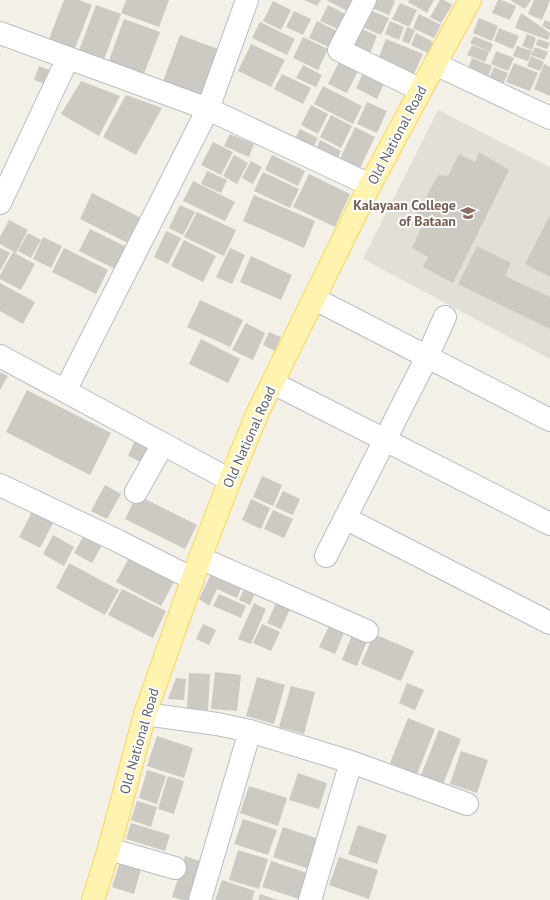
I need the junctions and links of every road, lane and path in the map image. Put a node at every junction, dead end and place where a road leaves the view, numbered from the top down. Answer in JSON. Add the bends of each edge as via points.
{"nodes":[{"id":1,"x":247,"y":0,"type":"edge"},
{"id":2,"x":365,"y":0,"type":"edge"},
{"id":3,"x":470,"y":0,"type":"edge"},
{"id":4,"x":0,"y":33,"type":"edge"},
{"id":5,"x":68,"y":58,"type":"junction"},
{"id":6,"x":435,"y":64,"type":"junction"},
{"id":7,"x":420,"y":90,"type":"junction"},
{"id":8,"x":208,"y":109,"type":"junction"},
{"id":9,"x":550,"y":118,"type":"edge"},
{"id":10,"x":370,"y":186,"type":"junction"},
{"id":11,"x":0,"y":203,"type":"edge"},
{"id":12,"x":314,"y":299,"type":"junction"},
{"id":13,"x":446,"y":317,"type":"dead end"},
{"id":14,"x":0,"y":356,"type":"edge"},
{"id":15,"x":427,"y":357,"type":"junction"},
{"id":16,"x":273,"y":383,"type":"junction"},
{"id":17,"x":65,"y":391,"type":"junction"},
{"id":18,"x":550,"y":420,"type":"edge"},
{"id":19,"x":384,"y":440,"type":"junction"},
{"id":20,"x":163,"y":444,"type":"junction"},
{"id":21,"x":230,"y":480,"type":"junction"},
{"id":22,"x":0,"y":485,"type":"edge"},
{"id":23,"x":136,"y":492,"type":"dead end"},
{"id":24,"x":345,"y":518,"type":"junction"},
{"id":25,"x":550,"y":524,"type":"edge"},
{"id":26,"x":326,"y":556,"type":"dead end"},
{"id":27,"x":200,"y":558,"type":"junction"},
{"id":28,"x":193,"y":579,"type":"junction"},
{"id":29,"x":550,"y":623,"type":"edge"},
{"id":30,"x":367,"y":631,"type":"dead end"},
{"id":31,"x":145,"y":714,"type":"junction"},
{"id":32,"x":250,"y":730,"type":"junction"},
{"id":33,"x":351,"y":762,"type":"junction"},
{"id":34,"x":468,"y":804,"type":"dead end"},
{"id":35,"x":109,"y":850,"type":"junction"},
{"id":36,"x":175,"y":868,"type":"dead end"},
{"id":37,"x":93,"y":900,"type":"edge"},
{"id":38,"x":200,"y":900,"type":"edge"},
{"id":39,"x":310,"y":900,"type":"edge"}],
"edges":[{"from":1,"to":8,"type":"street"},
{"from":2,"to":7,"type":"street","via":[[339,50]]},
{"from":3,"to":6,"type":"main road","name":"Old National Road"},
{"from":4,"to":5,"type":"street"},
{"from":5,"to":8,"type":"street"},
{"from":5,"to":11,"type":"street"},
{"from":6,"to":7,"type":"main road","name":"Old National Road"},
{"from":6,"to":9,"type":"street"},
{"from":7,"to":10,"type":"main road","name":"Old National Road"},
{"from":8,"to":10,"type":"street"},
{"from":8,"to":17,"type":"street"},
{"from":10,"to":12,"type":"main road","name":"Old National Road"},
{"from":12,"to":15,"type":"street"},
{"from":12,"to":16,"type":"main road","name":"Old National Road"},
{"from":13,"to":15,"type":"street"},
{"from":14,"to":17,"type":"street"},
{"from":15,"to":18,"type":"street"},
{"from":15,"to":19,"type":"street"},
{"from":16,"to":19,"type":"street"},
{"from":16,"to":21,"type":"main road","name":"Old National Road"},
{"from":17,"to":20,"type":"street"},
{"from":19,"to":24,"type":"street"},
{"from":19,"to":25,"type":"street"},
{"from":20,"to":21,"type":"street"},
{"from":20,"to":23,"type":"street"},
{"from":21,"to":27,"type":"main road","name":"Old National Road"},
{"from":22,"to":28,"type":"street"},
{"from":24,"to":26,"type":"street"},
{"from":24,"to":29,"type":"street"},
{"from":27,"to":28,"type":"main road","name":"Old National Road"},
{"from":27,"to":30,"type":"street"},
{"from":28,"to":31,"type":"main road","name":"Old National Road"},
{"from":31,"to":32,"type":"street"},
{"from":31,"to":35,"type":"main road","name":"Old National Road"},
{"from":32,"to":33,"type":"street"},
{"from":32,"to":38,"type":"street"},
{"from":33,"to":34,"type":"street"},
{"from":33,"to":39,"type":"street"},
{"from":35,"to":36,"type":"street"},
{"from":35,"to":37,"type":"main road","name":"Old National Road"}]}
